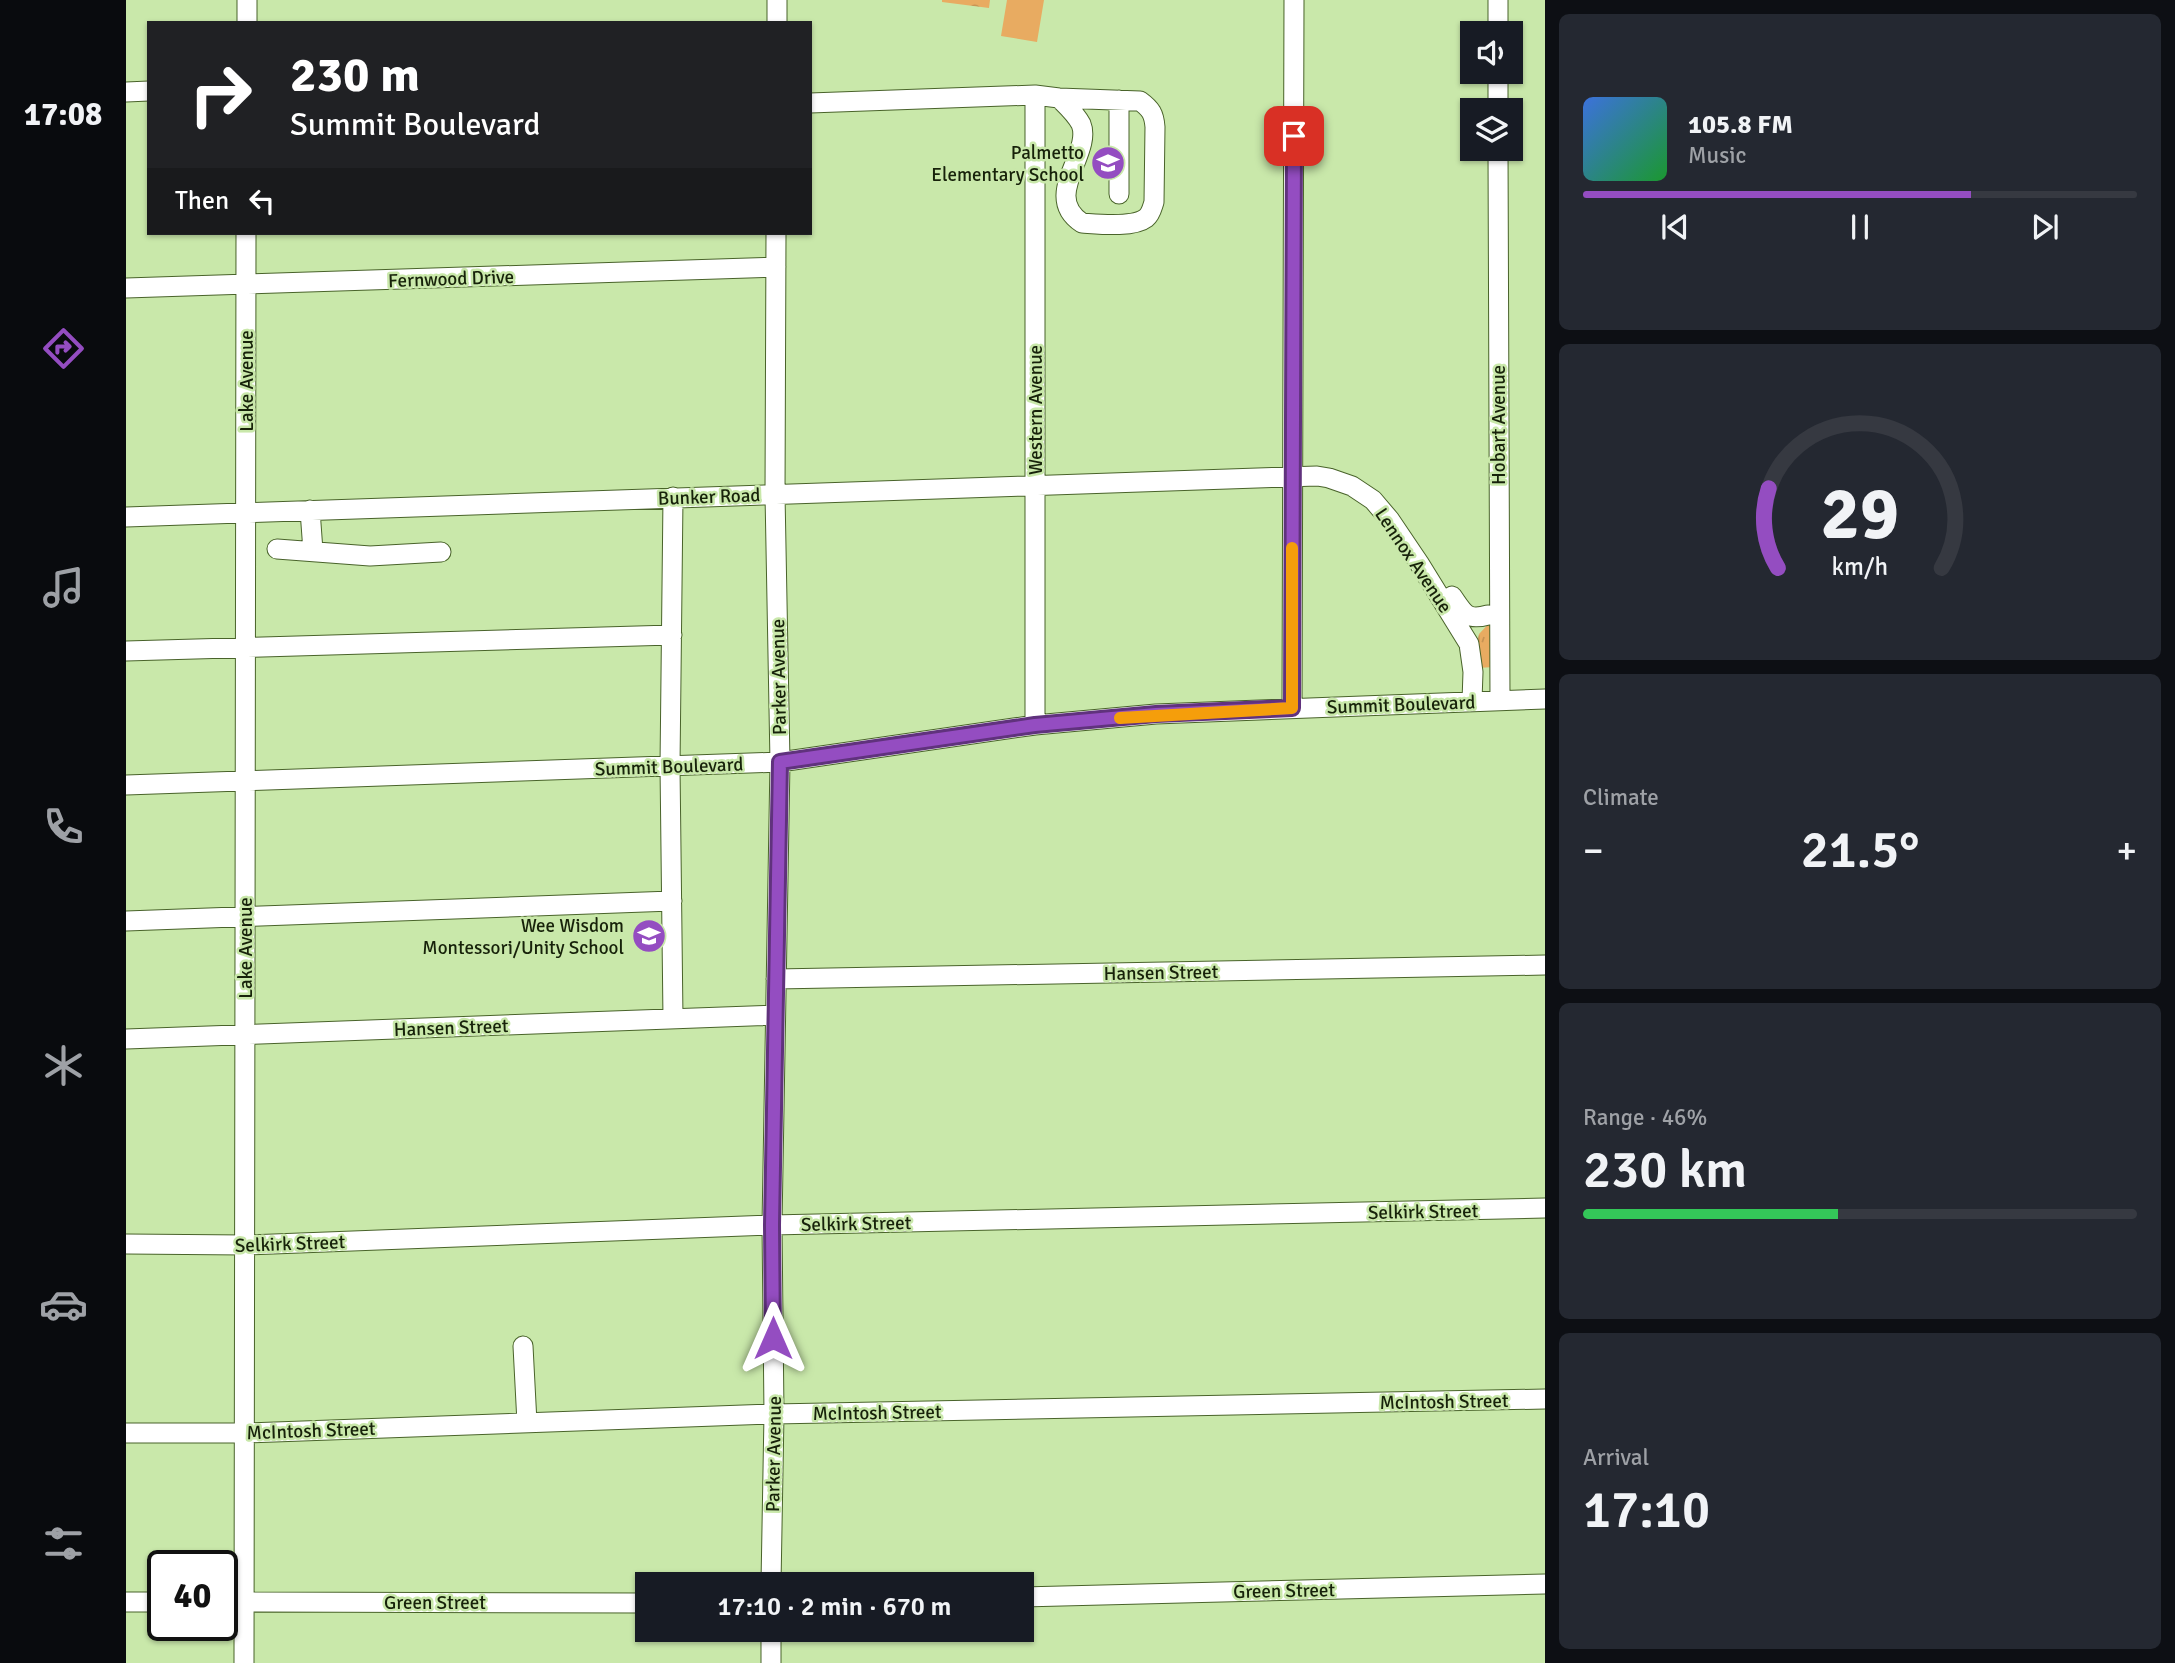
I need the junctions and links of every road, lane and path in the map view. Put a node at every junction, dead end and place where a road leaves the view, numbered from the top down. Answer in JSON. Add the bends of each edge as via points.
{"nodes":[{"id":1,"x":247,"y":0,"type":"edge"},
{"id":2,"x":777,"y":0,"type":"edge"},
{"id":3,"x":1294,"y":0,"type":"edge"},
{"id":4,"x":1498,"y":0,"type":"edge"},
{"id":5,"x":247,"y":21,"type":"edge"},
{"id":6,"x":777,"y":21,"type":"edge"},
{"id":7,"x":1498,"y":21,"type":"edge"},
{"id":8,"x":147,"y":91,"type":"edge"},
{"id":9,"x":126,"y":92,"type":"edge"},
{"id":10,"x":1035,"y":95,"type":"junction"},
{"id":11,"x":1059,"y":99,"type":"junction"},
{"id":12,"x":1119,"y":100,"type":"junction"},
{"id":13,"x":812,"y":103,"type":"edge"},
{"id":14,"x":1498,"y":161,"type":"edge"},
{"id":15,"x":1119,"y":194,"type":"dead end"},
{"id":16,"x":246,"y":235,"type":"edge"},
{"id":17,"x":776,"y":235,"type":"edge"},
{"id":18,"x":776,"y":267,"type":"junction"},
{"id":19,"x":246,"y":285,"type":"junction"},
{"id":20,"x":126,"y":289,"type":"edge"},
{"id":21,"x":1292,"y":477,"type":"junction"},
{"id":22,"x":1034,"y":485,"type":"junction"},
{"id":23,"x":775,"y":494,"type":"junction"},
{"id":24,"x":673,"y":497,"type":"junction"},
{"id":25,"x":310,"y":510,"type":"junction"},
{"id":26,"x":246,"y":512,"type":"junction"},
{"id":27,"x":126,"y":517,"type":"edge"},
{"id":28,"x":277,"y":549,"type":"dead end"},
{"id":29,"x":313,"y":551,"type":"junction"},
{"id":30,"x":441,"y":552,"type":"dead end"},
{"id":31,"x":1419,"y":563,"type":"junction"},
{"id":32,"x":1498,"y":583,"type":"junction"},
{"id":33,"x":1488,"y":615,"type":"junction"},
{"id":34,"x":672,"y":635,"type":"junction"},
{"id":35,"x":1469,"y":643,"type":"junction"},
{"id":36,"x":246,"y":646,"type":"junction"},
{"id":37,"x":126,"y":652,"type":"edge"},
{"id":38,"x":1545,"y":699,"type":"edge"},
{"id":39,"x":1500,"y":700,"type":"junction"},
{"id":40,"x":1472,"y":701,"type":"junction"},
{"id":41,"x":1292,"y":708,"type":"junction"},
{"id":42,"x":1035,"y":725,"type":"junction"},
{"id":43,"x":780,"y":762,"type":"junction"},
{"id":44,"x":670,"y":766,"type":"junction"},
{"id":45,"x":245,"y":780,"type":"junction"},
{"id":46,"x":126,"y":785,"type":"edge"},
{"id":47,"x":672,"y":901,"type":"junction"},
{"id":48,"x":245,"y":916,"type":"junction"},
{"id":49,"x":126,"y":921,"type":"edge"},
{"id":50,"x":1545,"y":965,"type":"edge"},
{"id":51,"x":776,"y":979,"type":"junction"},
{"id":52,"x":775,"y":1016,"type":"junction"},
{"id":53,"x":673,"y":1019,"type":"junction"},
{"id":54,"x":245,"y":1034,"type":"junction"},
{"id":55,"x":126,"y":1039,"type":"edge"},
{"id":56,"x":1545,"y":1208,"type":"edge"},
{"id":57,"x":772,"y":1225,"type":"junction"},
{"id":58,"x":126,"y":1244,"type":"edge"},
{"id":59,"x":245,"y":1245,"type":"junction"},
{"id":60,"x":523,"y":1346,"type":"dead end"},
{"id":61,"x":1545,"y":1399,"type":"edge"},
{"id":62,"x":774,"y":1414,"type":"junction"},
{"id":63,"x":527,"y":1423,"type":"junction"},
{"id":64,"x":126,"y":1433,"type":"edge"},
{"id":65,"x":245,"y":1433,"type":"junction"},
{"id":66,"x":771,"y":1572,"type":"edge"},
{"id":67,"x":1545,"y":1584,"type":"edge"},
{"id":68,"x":1034,"y":1597,"type":"edge"},
{"id":69,"x":126,"y":1602,"type":"edge"},
{"id":70,"x":147,"y":1602,"type":"edge"},
{"id":71,"x":238,"y":1602,"type":"edge"},
{"id":72,"x":244,"y":1602,"type":"junction"},
{"id":73,"x":635,"y":1603,"type":"edge"},
{"id":74,"x":771,"y":1642,"type":"edge"},
{"id":75,"x":244,"y":1663,"type":"edge"},
{"id":76,"x":771,"y":1663,"type":"edge"}],
"edges":[{"from":1,"to":5,"type":"street"},
{"from":2,"to":6,"type":"street"},
{"from":3,"to":21,"type":"street"},
{"from":4,"to":7,"type":"street"},
{"from":8,"to":9,"type":"street"},
{"from":10,"to":11,"type":"street"},
{"from":10,"to":13,"type":"street"},
{"from":10,"to":22,"type":"street","name":"Western Avenue"},
{"from":11,"to":12,"type":"street"},
{"from":11,"to":12,"type":"street","via":[[1076,117],[1082,132],[1068,177],[1067,201],[1076,219],[1091,224],[1135,222],[1145,218],[1154,202],[1154,116],[1140,102]]},
{"from":12,"to":15,"type":"street"},
{"from":14,"to":32,"type":"street","name":"Hobart Avenue"},
{"from":16,"to":19,"type":"street","name":"Lake Avenue"},
{"from":17,"to":18,"type":"street","name":"Parker Avenue"},
{"from":18,"to":19,"type":"street","name":"Fernwood Drive"},
{"from":18,"to":23,"type":"street","name":"Parker Avenue"},
{"from":19,"to":20,"type":"street","name":"Fernwood Drive"},
{"from":19,"to":26,"type":"street","name":"Lake Avenue"},
{"from":21,"to":22,"type":"street","name":"Bunker Road"},
{"from":21,"to":31,"type":"street","name":"Lennox Avenue","via":[[1329,478],[1373,500]]},
{"from":21,"to":41,"type":"street"},
{"from":22,"to":23,"type":"street","name":"Bunker Road"},
{"from":22,"to":42,"type":"street","name":"Western Avenue"},
{"from":23,"to":24,"type":"street","name":"Bunker Road"},
{"from":23,"to":43,"type":"street","name":"Parker Avenue"},
{"from":24,"to":25,"type":"street","name":"Bunker Road"},
{"from":24,"to":34,"type":"street"},
{"from":25,"to":26,"type":"street","name":"Bunker Road"},
{"from":25,"to":29,"type":"street"},
{"from":26,"to":27,"type":"street","name":"Bunker Road"},
{"from":26,"to":36,"type":"street","name":"Lake Avenue"},
{"from":28,"to":29,"type":"street"},
{"from":29,"to":30,"type":"street","via":[[370,555]]},
{"from":31,"to":33,"type":"street","via":[[1443,584],[1465,615]]},
{"from":31,"to":35,"type":"street","name":"Lennox Avenue"},
{"from":32,"to":33,"type":"street"},
{"from":32,"to":39,"type":"street","name":"Hobart Avenue"},
{"from":33,"to":35,"type":"street","via":[[1473,628]]},
{"from":34,"to":36,"type":"street"},
{"from":34,"to":44,"type":"street"},
{"from":35,"to":40,"type":"street","name":"Lennox Avenue"},
{"from":36,"to":37,"type":"street"},
{"from":36,"to":45,"type":"street","name":"Lake Avenue"},
{"from":38,"to":39,"type":"street","name":"Summit Boulevard"},
{"from":39,"to":40,"type":"street","name":"Summit Boulevard"},
{"from":40,"to":41,"type":"street","name":"Summit Boulevard"},
{"from":41,"to":42,"type":"street","name":"Summit Boulevard"},
{"from":42,"to":43,"type":"street","name":"Summit Boulevard"},
{"from":43,"to":44,"type":"street","name":"Summit Boulevard"},
{"from":43,"to":51,"type":"street","name":"Parker Avenue"},
{"from":44,"to":45,"type":"street","name":"Summit Boulevard"},
{"from":44,"to":47,"type":"street"},
{"from":45,"to":46,"type":"street","name":"Summit Boulevard"},
{"from":45,"to":48,"type":"street","name":"Lake Avenue"},
{"from":47,"to":48,"type":"street"},
{"from":47,"to":53,"type":"street"},
{"from":48,"to":49,"type":"street"},
{"from":48,"to":54,"type":"street","name":"Lake Avenue"},
{"from":50,"to":51,"type":"street","name":"Hansen Street"},
{"from":51,"to":52,"type":"street","name":"Parker Avenue"},
{"from":52,"to":53,"type":"street","name":"Hansen Street"},
{"from":52,"to":57,"type":"street","name":"Parker Avenue"},
{"from":53,"to":54,"type":"street","name":"Hansen Street"},
{"from":54,"to":55,"type":"street","name":"Hansen Street"},
{"from":54,"to":59,"type":"street","name":"Lake Avenue"},
{"from":56,"to":57,"type":"street","name":"Selkirk Street"},
{"from":57,"to":59,"type":"street","name":"Selkirk Street"},
{"from":57,"to":62,"type":"street","name":"Parker Avenue"},
{"from":58,"to":59,"type":"street","name":"Selkirk Street"},
{"from":59,"to":65,"type":"street","name":"Lake Avenue"},
{"from":60,"to":63,"type":"street"},
{"from":61,"to":62,"type":"street","name":"McIntosh Street"},
{"from":62,"to":63,"type":"street","name":"McIntosh Street"},
{"from":62,"to":66,"type":"street","name":"Parker Avenue"},
{"from":63,"to":65,"type":"street","name":"McIntosh Street"},
{"from":64,"to":65,"type":"street","name":"McIntosh Street"},
{"from":65,"to":72,"type":"street","name":"Lake Avenue"},
{"from":67,"to":68,"type":"street","name":"Green Street"},
{"from":69,"to":70,"type":"street"},
{"from":71,"to":72,"type":"street","name":"Green Street"},
{"from":72,"to":73,"type":"street","name":"Green Street"},
{"from":72,"to":75,"type":"street","name":"Lake Avenue"},
{"from":74,"to":76,"type":"street"}]}
